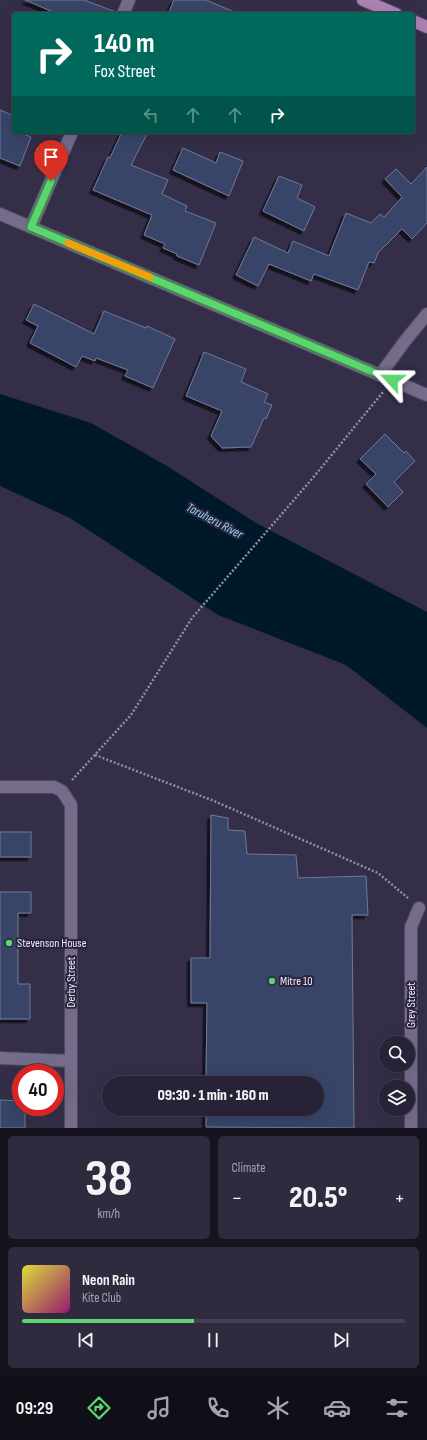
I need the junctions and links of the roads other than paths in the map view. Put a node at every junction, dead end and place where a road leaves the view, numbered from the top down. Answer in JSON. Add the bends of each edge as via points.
{"nodes":[{"id":1,"x":129,"y":0,"type":"edge"},
{"id":2,"x":363,"y":0,"type":"edge"},
{"id":3,"x":124,"y":12,"type":"edge"},
{"id":4,"x":391,"y":12,"type":"edge"},
{"id":5,"x":415,"y":22,"type":"edge"},
{"id":6,"x":427,"y":27,"type":"edge"},
{"id":7,"x":71,"y":134,"type":"edge"},
{"id":8,"x":0,"y":214,"type":"edge"},
{"id":9,"x":31,"y":227,"type":"junction"},
{"id":10,"x":427,"y":314,"type":"edge"},
{"id":11,"x":380,"y":375,"type":"junction"},
{"id":12,"x":427,"y":395,"type":"edge"},
{"id":13,"x":0,"y":787,"type":"edge"},
{"id":14,"x":420,"y":908,"type":"road end"},
{"id":15,"x":0,"y":1058,"type":"edge"},
{"id":16,"x":71,"y":1061,"type":"junction"},
{"id":17,"x":71,"y":1128,"type":"edge"},
{"id":18,"x":411,"y":1128,"type":"edge"}],
"edges":[{"from":1,"to":3,"type":"street"},
{"from":2,"to":4,"type":"main road"},
{"from":5,"to":6,"type":"main road"},
{"from":7,"to":9,"type":"street"},
{"from":8,"to":9,"type":"street"},
{"from":9,"to":11,"type":"street"},
{"from":10,"to":11,"type":"street"},
{"from":11,"to":12,"type":"street"},
{"from":13,"to":16,"type":"street","name":"Derby Street","via":[[54,787],[62,791],[71,805]]},
{"from":14,"to":18,"type":"street","name":"Grey Street","via":[[411,927]]},
{"from":15,"to":16,"type":"street"},
{"from":16,"to":17,"type":"street","name":"Derby Street"}]}
